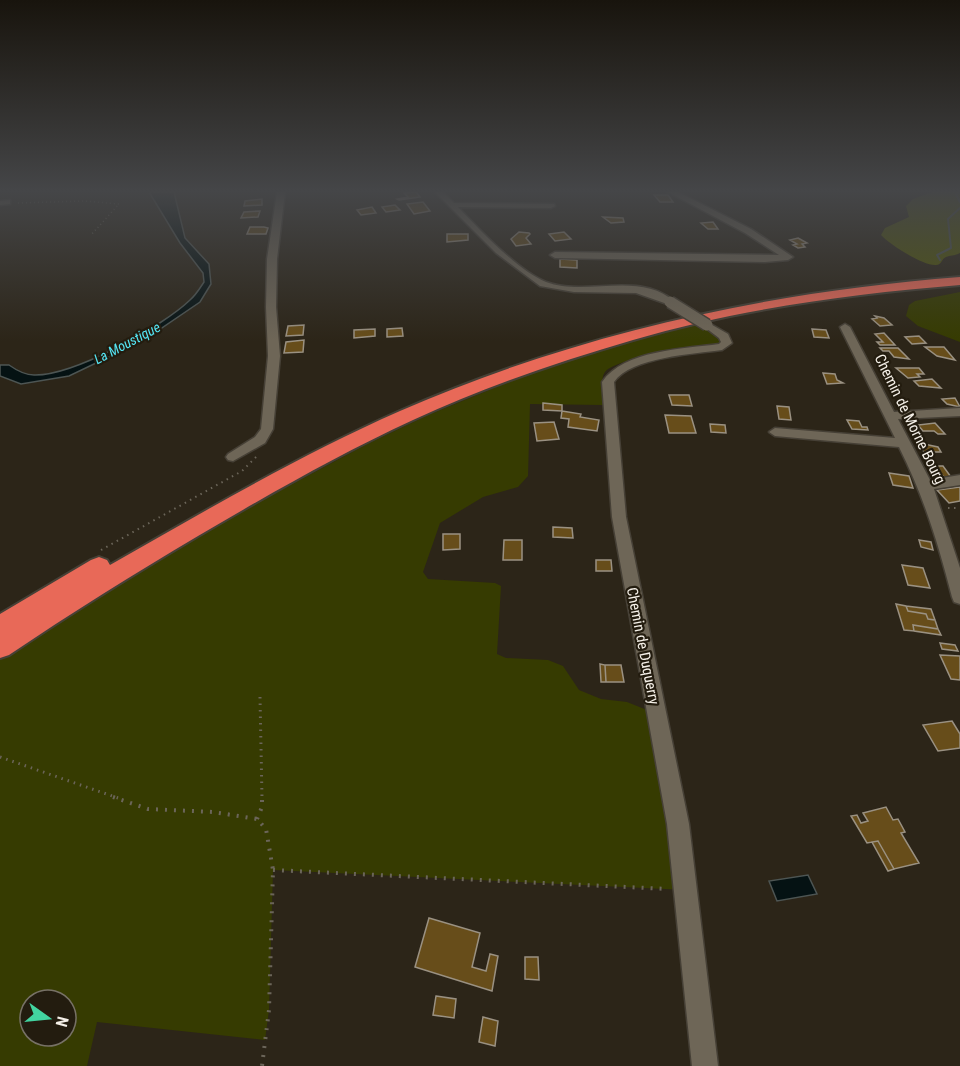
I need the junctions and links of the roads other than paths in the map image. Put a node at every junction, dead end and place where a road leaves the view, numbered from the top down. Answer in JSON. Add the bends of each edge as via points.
{"nodes":[{"id":1,"x":274,"y":242,"type":"edge"},
{"id":2,"x":492,"y":242,"type":"edge"},
{"id":3,"x":765,"y":242,"type":"edge"},
{"id":4,"x":555,"y":255,"type":"dead end"},
{"id":5,"x":960,"y":274,"type":"edge"},
{"id":6,"x":960,"y":281,"type":"edge"},
{"id":7,"x":845,"y":327,"type":"dead end"},
{"id":8,"x":960,"y":412,"type":"edge"},
{"id":9,"x":890,"y":416,"type":"junction"},
{"id":10,"x":775,"y":432,"type":"dead end"},
{"id":11,"x":904,"y":443,"type":"junction"},
{"id":12,"x":232,"y":457,"type":"dead end"},
{"id":13,"x":960,"y":480,"type":"edge"},
{"id":14,"x":926,"y":486,"type":"junction"},
{"id":15,"x":960,"y":597,"type":"edge"},
{"id":16,"x":0,"y":627,"type":"edge"},
{"id":17,"x":0,"y":647,"type":"edge"},
{"id":18,"x":705,"y":1066,"type":"edge"}],
"edges":[{"from":1,"to":12,"type":"street","via":[[271,307],[274,356],[267,429],[260,440]]},
{"from":2,"to":18,"type":"street","name":"Chemin de Duquerry","bridge":true,"via":[[540,282],[650,292],[724,336],[727,343],[636,362],[617,369],[608,382],[619,517],[678,824]]},
{"from":3,"to":4,"type":"street","via":[[788,257]]},
{"from":5,"to":16,"type":"highway","via":[[867,282],[737,301],[628,326],[509,363],[361,425],[261,475],[132,546]]},
{"from":6,"to":17,"type":"highway","via":[[873,288],[743,308],[663,326],[519,370],[352,442],[256,493],[138,560]]},
{"from":7,"to":9,"type":"street","name":"Chemin de Morne Bourg"},
{"from":8,"to":9,"type":"street"},
{"from":9,"to":11,"type":"street","name":"Chemin de Morne Bourg"},
{"from":10,"to":11,"type":"street"},
{"from":11,"to":14,"type":"street","name":"Chemin de Morne Bourg"},
{"from":13,"to":14,"type":"street"},
{"from":14,"to":15,"type":"street","name":"Chemin de Morne Bourg"}]}
